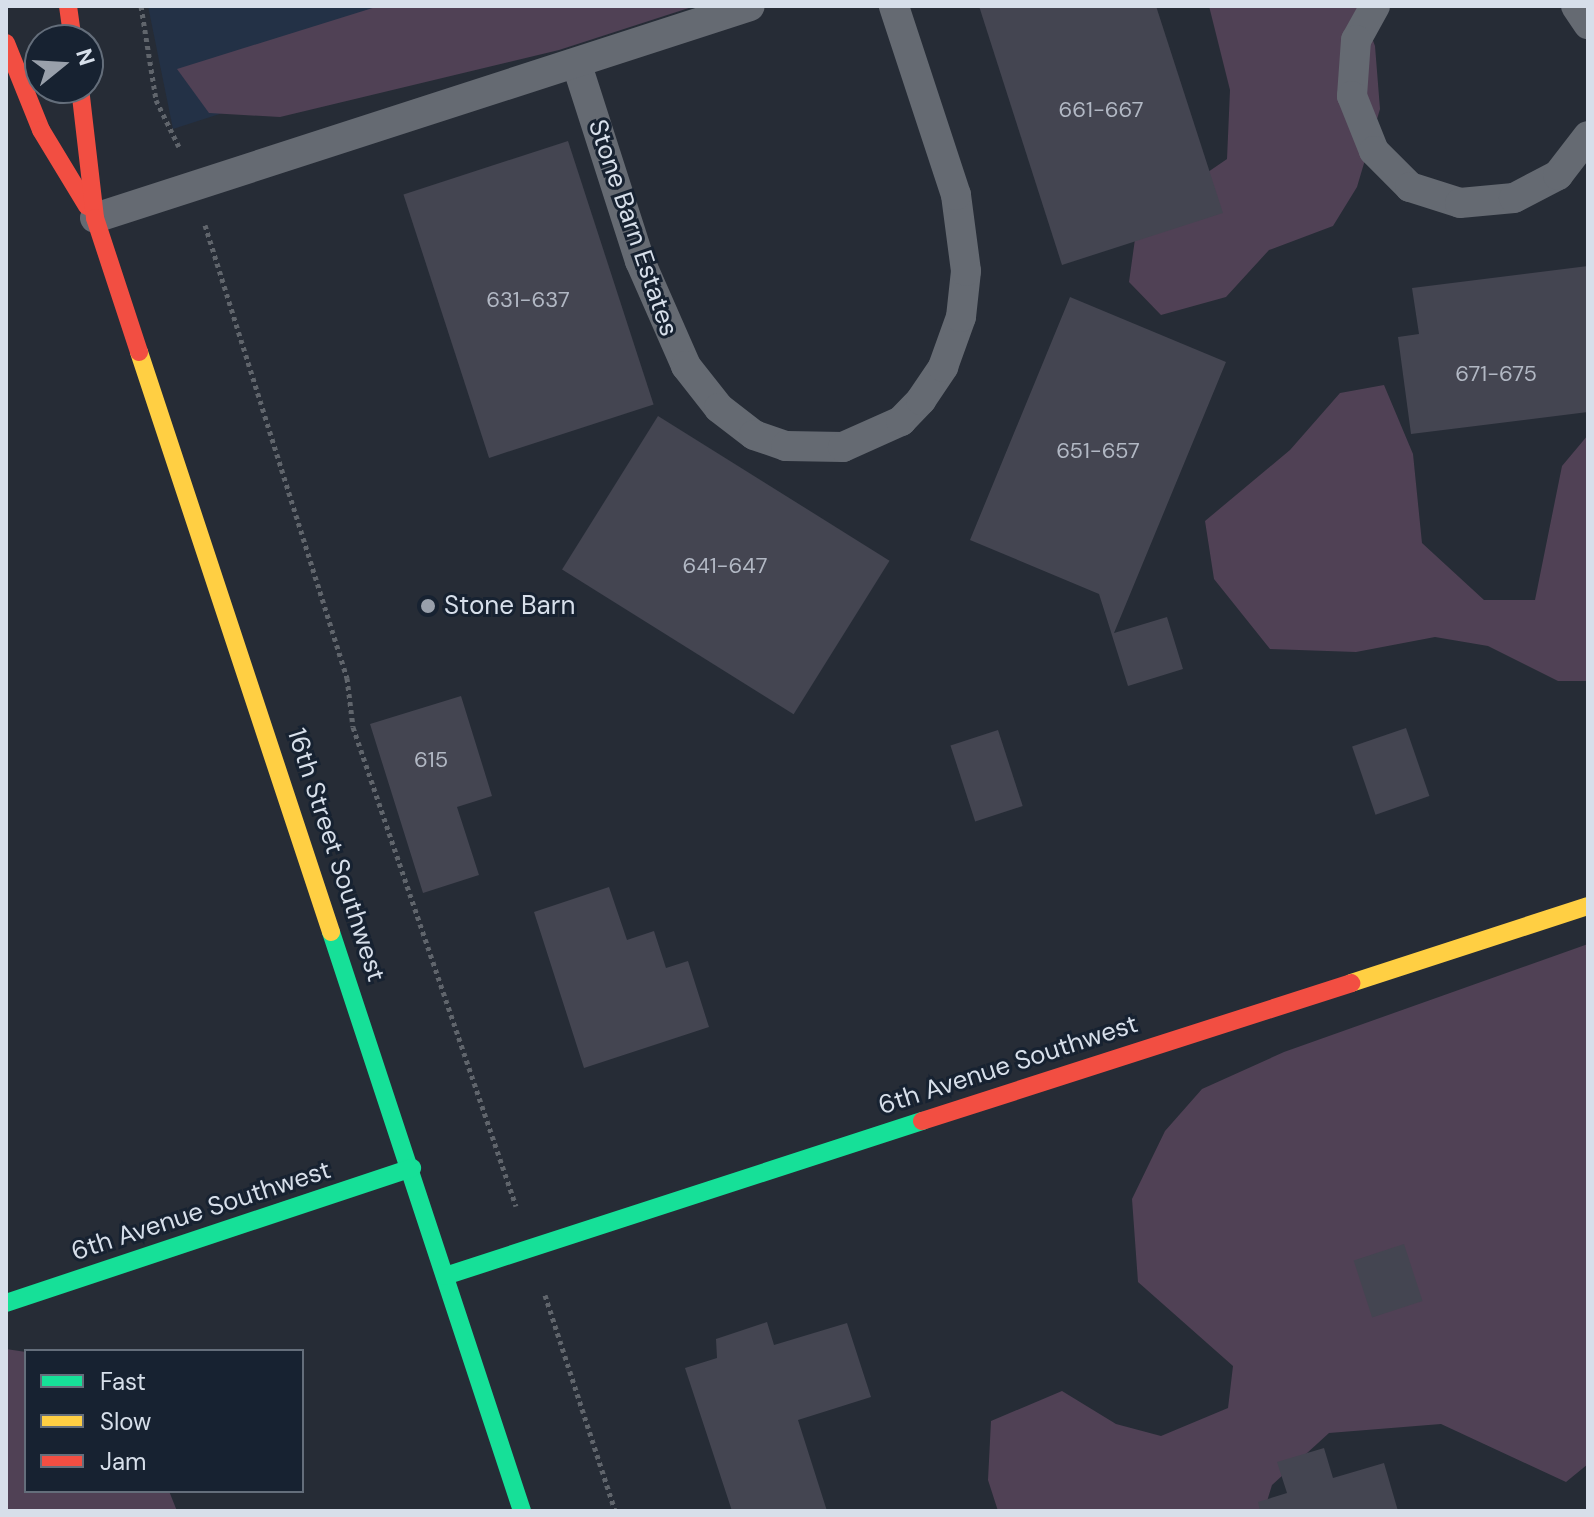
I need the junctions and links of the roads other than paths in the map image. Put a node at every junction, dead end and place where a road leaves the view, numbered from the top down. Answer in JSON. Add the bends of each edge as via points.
{"nodes":[{"id":1,"x":750,"y":6,"type":"edge"},
{"id":2,"x":894,"y":6,"type":"edge"},
{"id":3,"x":1375,"y":6,"type":"edge"},
{"id":4,"x":1576,"y":6,"type":"edge"},
{"id":5,"x":1588,"y":24,"type":"edge"},
{"id":6,"x":6,"y":43,"type":"edge"},
{"id":7,"x":577,"y":65,"type":"junction"},
{"id":8,"x":82,"y":104,"type":"edge"},
{"id":9,"x":1588,"y":136,"type":"edge"},
{"id":10,"x":95,"y":218,"type":"junction"},
{"id":11,"x":1588,"y":906,"type":"edge"},
{"id":12,"x":412,"y":1168,"type":"junction"},
{"id":13,"x":445,"y":1276,"type":"junction"},
{"id":14,"x":6,"y":1303,"type":"edge"},
{"id":15,"x":522,"y":1511,"type":"edge"}],
"edges":[{"from":1,"to":7,"type":"lane"},
{"from":2,"to":7,"type":"lane","name":"Stone Barn Estates","via":[[956,195],[966,271],[961,317],[943,367],[921,400],[901,421],[843,447],[817,450],[754,435],[719,408],[686,366],[640,261]]},
{"from":3,"to":9,"type":"lane","via":[[1356,40],[1352,96],[1374,151],[1410,187],[1460,203],[1514,198],[1558,175]]},
{"from":4,"to":5,"type":"lane"},
{"from":6,"to":10,"type":"main road","name":"16th Street Southwest","via":[[41,130]]},
{"from":7,"to":10,"type":"lane"},
{"from":8,"to":10,"type":"main road","name":"16th Street Southwest"},
{"from":10,"to":12,"type":"main road","name":"16th Street Southwest"},
{"from":11,"to":13,"type":"main road","name":"6th Avenue Southwest"},
{"from":12,"to":13,"type":"main road","name":"16th Street Southwest"},
{"from":12,"to":14,"type":"main road","name":"6th Avenue Southwest"},
{"from":13,"to":15,"type":"main road","name":"16th Street Southwest"}]}
